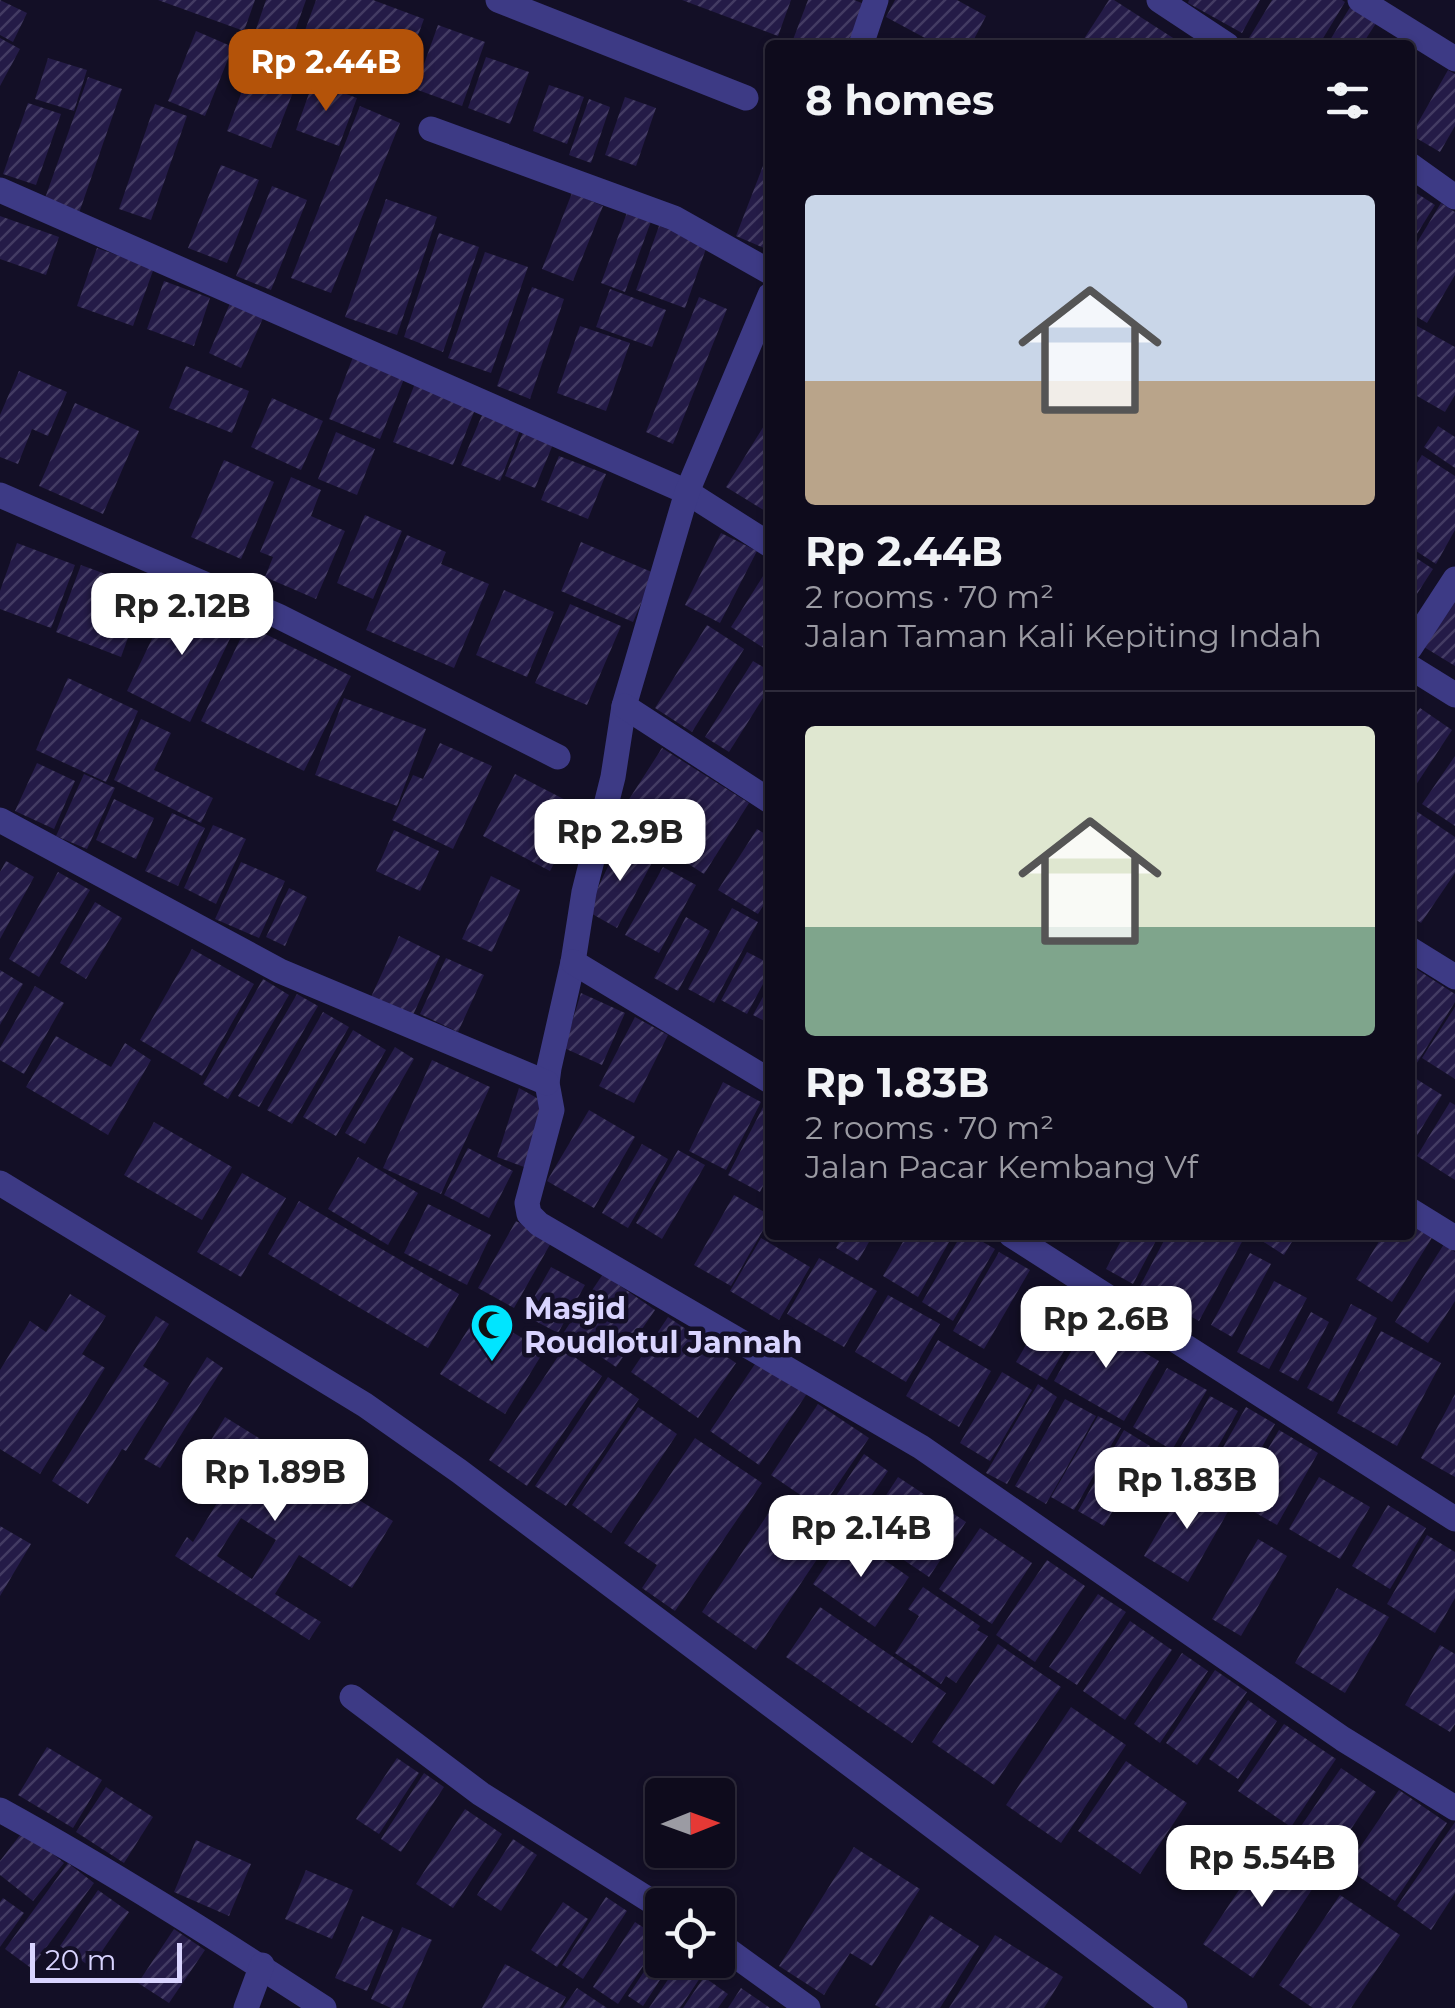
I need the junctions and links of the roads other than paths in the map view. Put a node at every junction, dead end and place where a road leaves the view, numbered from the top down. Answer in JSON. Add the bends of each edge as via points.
{"nodes":[{"id":1,"x":498,"y":0,"type":"edge"},
{"id":2,"x":876,"y":0,"type":"edge"},
{"id":3,"x":1158,"y":0,"type":"edge"},
{"id":4,"x":1360,"y":0,"type":"edge"},
{"id":5,"x":863,"y":40,"type":"edge"},
{"id":6,"x":1211,"y":40,"type":"edge"},
{"id":7,"x":1455,"y":59,"type":"edge"},
{"id":8,"x":746,"y":98,"type":"dead end"},
{"id":9,"x":430,"y":129,"type":"dead end"},
{"id":10,"x":1415,"y":169,"type":"edge"},
{"id":11,"x":0,"y":190,"type":"edge"},
{"id":12,"x":1455,"y":197,"type":"edge"},
{"id":13,"x":765,"y":269,"type":"edge"},
{"id":14,"x":765,"y":307,"type":"edge"},
{"id":15,"x":688,"y":492,"type":"junction"},
{"id":16,"x":0,"y":495,"type":"edge"},
{"id":17,"x":765,"y":542,"type":"edge"},
{"id":18,"x":1455,"y":579,"type":"edge"},
{"id":19,"x":1415,"y":640,"type":"edge"},
{"id":20,"x":1415,"y":670,"type":"edge"},
{"id":21,"x":1455,"y":695,"type":"edge"},
{"id":22,"x":624,"y":706,"type":"junction"},
{"id":23,"x":558,"y":757,"type":"dead end"},
{"id":24,"x":765,"y":799,"type":"edge"},
{"id":25,"x":0,"y":820,"type":"edge"},
{"id":26,"x":1415,"y":952,"type":"edge"},
{"id":27,"x":573,"y":962,"type":"junction"},
{"id":28,"x":1455,"y":978,"type":"edge"},
{"id":29,"x":765,"y":1078,"type":"edge"},
{"id":30,"x":546,"y":1084,"type":"junction"},
{"id":31,"x":0,"y":1183,"type":"edge"},
{"id":32,"x":1415,"y":1213,"type":"edge"},
{"id":33,"x":1455,"y":1238,"type":"edge"},
{"id":34,"x":1019,"y":1240,"type":"edge"},
{"id":35,"x":1455,"y":1519,"type":"edge"},
{"id":36,"x":352,"y":1696,"type":"dead end"},
{"id":37,"x":1455,"y":1808,"type":"edge"},
{"id":38,"x":0,"y":1810,"type":"edge"},
{"id":39,"x":645,"y":1897,"type":"edge"},
{"id":40,"x":735,"y":1955,"type":"edge"},
{"id":41,"x":262,"y":1965,"type":"junction"},
{"id":42,"x":246,"y":2008,"type":"edge"},
{"id":43,"x":324,"y":2008,"type":"edge"},
{"id":44,"x":808,"y":2008,"type":"edge"},
{"id":45,"x":1175,"y":2008,"type":"edge"}],
"edges":[{"from":1,"to":8,"type":"street"},
{"from":2,"to":5,"type":"street"},
{"from":3,"to":6,"type":"street"},
{"from":4,"to":7,"type":"street"},
{"from":9,"to":13,"type":"street","via":[[674,218]]},
{"from":10,"to":12,"type":"street"},
{"from":11,"to":15,"type":"street"},
{"from":14,"to":15,"type":"street"},
{"from":15,"to":17,"type":"street"},
{"from":15,"to":22,"type":"street"},
{"from":16,"to":23,"type":"street","via":[[278,616]]},
{"from":18,"to":19,"type":"street"},
{"from":20,"to":21,"type":"street"},
{"from":22,"to":24,"type":"street"},
{"from":22,"to":27,"type":"street"},
{"from":25,"to":30,"type":"street","via":[[280,971]]},
{"from":26,"to":28,"type":"street"},
{"from":27,"to":29,"type":"street"},
{"from":27,"to":30,"type":"street"},
{"from":30,"to":37,"type":"street","via":[[552,1110],[528,1203],[539,1224],[922,1448],[1343,1740]]},
{"from":31,"to":45,"type":"street","via":[[365,1406],[459,1471]]},
{"from":32,"to":33,"type":"street"},
{"from":34,"to":35,"type":"street"},
{"from":36,"to":39,"type":"street","via":[[481,1794]]},
{"from":38,"to":41,"type":"street"},
{"from":40,"to":44,"type":"street"},
{"from":41,"to":42,"type":"street"},
{"from":41,"to":43,"type":"street"}]}
